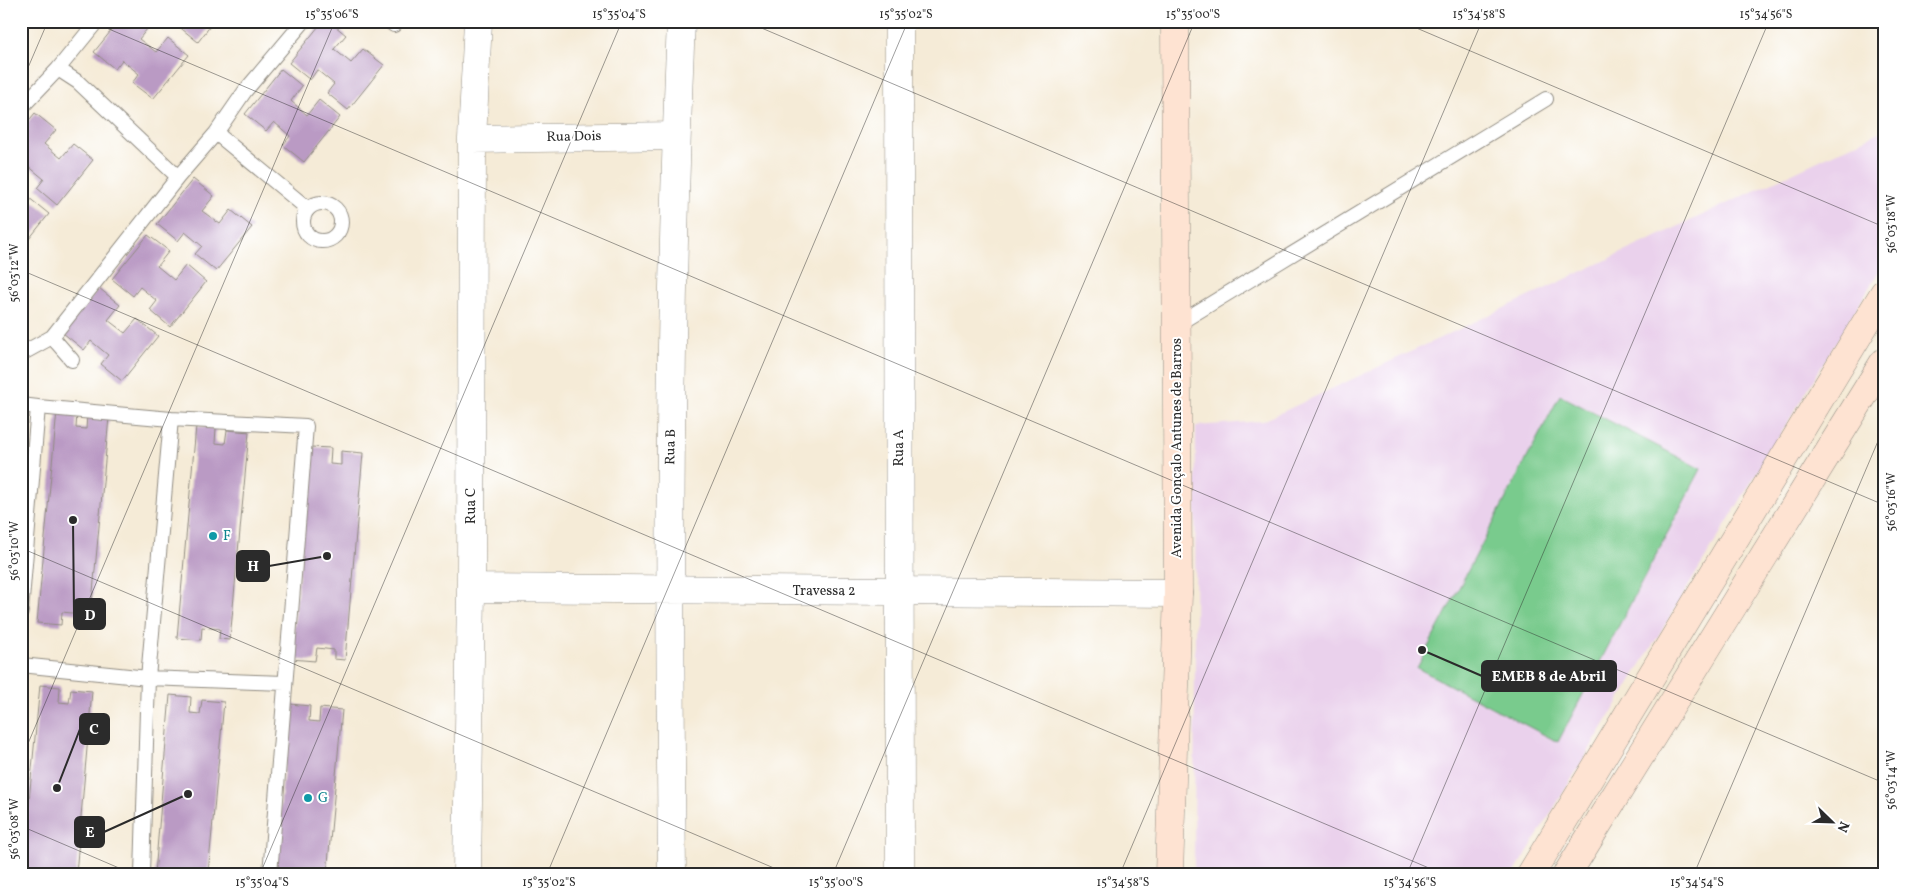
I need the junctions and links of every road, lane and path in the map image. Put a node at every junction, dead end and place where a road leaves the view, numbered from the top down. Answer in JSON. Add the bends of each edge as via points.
{"nodes":[{"id":1,"x":97,"y":21,"type":"edge"},
{"id":2,"x":304,"y":21,"type":"edge"},
{"id":3,"x":478,"y":21,"type":"edge"},
{"id":4,"x":681,"y":21,"type":"edge"},
{"id":5,"x":899,"y":21,"type":"edge"},
{"id":6,"x":1176,"y":21,"type":"edge"},
{"id":7,"x":58,"y":69,"type":"junction"},
{"id":8,"x":1546,"y":100,"type":"dead end"},
{"id":9,"x":21,"y":108,"type":"edge"},
{"id":10,"x":216,"y":134,"type":"junction"},
{"id":11,"x":676,"y":136,"type":"junction"},
{"id":12,"x":472,"y":139,"type":"junction"},
{"id":13,"x":178,"y":177,"type":"junction"},
{"id":14,"x":308,"y":209,"type":"dead end"},
{"id":15,"x":1884,"y":293,"type":"edge"},
{"id":16,"x":1176,"y":325,"type":"junction"},
{"id":17,"x":52,"y":337,"type":"junction"},
{"id":18,"x":21,"y":354,"type":"edge"},
{"id":19,"x":72,"y":360,"type":"dead end"},
{"id":20,"x":1884,"y":362,"type":"edge"},
{"id":21,"x":21,"y":406,"type":"edge"},
{"id":22,"x":38,"y":407,"type":"junction"},
{"id":23,"x":171,"y":419,"type":"junction"},
{"id":24,"x":471,"y":588,"type":"junction"},
{"id":25,"x":669,"y":590,"type":"junction"},
{"id":26,"x":899,"y":591,"type":"junction"},
{"id":27,"x":1178,"y":593,"type":"junction"},
{"id":28,"x":21,"y":612,"type":"edge"},
{"id":29,"x":21,"y":665,"type":"edge"},
{"id":30,"x":148,"y":678,"type":"junction"},
{"id":31,"x":285,"y":682,"type":"junction"},
{"id":32,"x":142,"y":874,"type":"edge"},
{"id":33,"x":270,"y":874,"type":"edge"},
{"id":34,"x":467,"y":874,"type":"edge"},
{"id":35,"x":672,"y":874,"type":"edge"},
{"id":36,"x":900,"y":874,"type":"edge"},
{"id":37,"x":1169,"y":874,"type":"edge"},
{"id":38,"x":1530,"y":874,"type":"edge"},
{"id":39,"x":1567,"y":874,"type":"edge"}],
"edges":[{"from":1,"to":7,"type":"lane"},
{"from":2,"to":10,"type":"lane","via":[[245,91]]},
{"from":3,"to":12,"type":"street","name":"Rua C"},
{"from":4,"to":11,"type":"street","name":"Rua B"},
{"from":5,"to":26,"type":"street","name":"Rua A"},
{"from":6,"to":16,"type":"main road","name":"Avenida Gonçalo Antunes de Barros"},
{"from":7,"to":9,"type":"lane"},
{"from":7,"to":13,"type":"lane","via":[[78,82]]},
{"from":8,"to":16,"type":"lane"},
{"from":10,"to":13,"type":"lane"},
{"from":10,"to":14,"type":"lane"},
{"from":11,"to":12,"type":"street","name":"Rua Dois"},
{"from":11,"to":25,"type":"street","name":"Rua B"},
{"from":12,"to":24,"type":"street","name":"Rua C"},
{"from":13,"to":17,"type":"lane"},
{"from":15,"to":38,"type":"main road"},
{"from":16,"to":27,"type":"main road","name":"Avenida Gonçalo Antunes de Barros"},
{"from":17,"to":18,"type":"lane"},
{"from":17,"to":19,"type":"lane"},
{"from":20,"to":39,"type":"main road"},
{"from":21,"to":22,"type":"lane"},
{"from":22,"to":23,"type":"lane"},
{"from":22,"to":28,"type":"lane"},
{"from":23,"to":30,"type":"lane"},
{"from":23,"to":31,"type":"lane","via":[[306,426]]},
{"from":24,"to":25,"type":"street","name":"Travessa 2"},
{"from":24,"to":34,"type":"street","name":"Rua C"},
{"from":25,"to":26,"type":"street","name":"Travessa 2"},
{"from":25,"to":35,"type":"street","name":"Rua B"},
{"from":26,"to":27,"type":"street","name":"Travessa 2"},
{"from":26,"to":36,"type":"street","name":"Rua A"},
{"from":27,"to":37,"type":"main road","name":"Avenida Gonçalo Antunes de Barros"},
{"from":29,"to":30,"type":"lane"},
{"from":30,"to":31,"type":"lane"},
{"from":30,"to":32,"type":"lane"},
{"from":31,"to":33,"type":"lane"}]}
